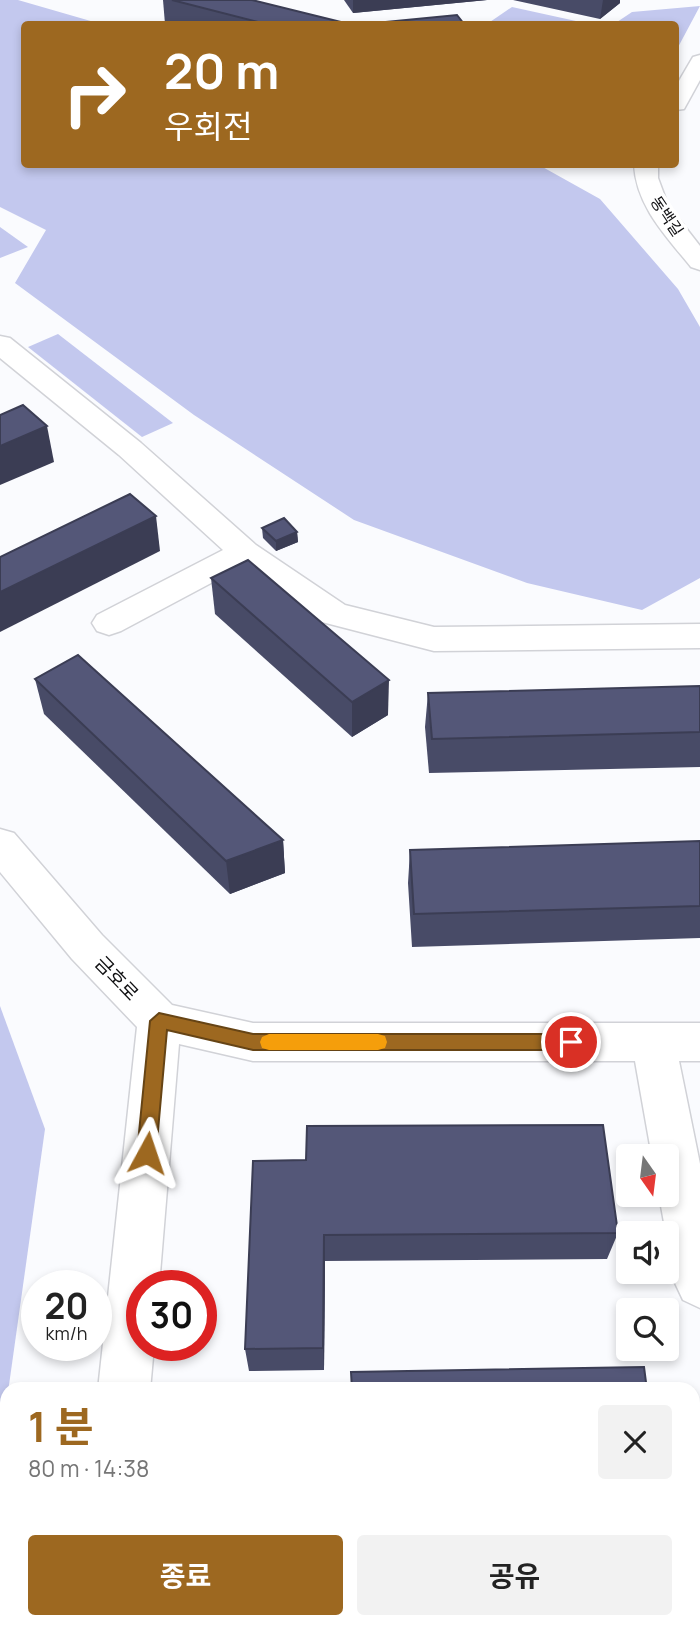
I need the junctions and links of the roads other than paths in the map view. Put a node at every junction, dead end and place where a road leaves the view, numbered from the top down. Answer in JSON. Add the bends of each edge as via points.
{"nodes":[{"id":1,"x":700,"y":61,"type":"edge"},
{"id":2,"x":679,"y":99,"type":"edge"},
{"id":3,"x":647,"y":168,"type":"edge"},
{"id":4,"x":700,"y":262,"type":"edge"},
{"id":5,"x":0,"y":344,"type":"edge"},
{"id":6,"x":245,"y":552,"type":"junction"},
{"id":7,"x":110,"y":623,"type":"dead end"},
{"id":8,"x":700,"y":636,"type":"edge"},
{"id":9,"x":0,"y":844,"type":"edge"},
{"id":10,"x":159,"y":1021,"type":"junction"},
{"id":11,"x":653,"y":1042,"type":"junction"},
{"id":12,"x":700,"y":1042,"type":"edge"},
{"id":13,"x":700,"y":1283,"type":"edge"},
{"id":14,"x":125,"y":1382,"type":"edge"}],
"edges":[{"from":1,"to":2,"type":"street"},
{"from":3,"to":4,"type":"street","name":"동백길","via":[[657,207]]},
{"from":5,"to":6,"type":"street","via":[[130,449]]},
{"from":6,"to":7,"type":"street"},
{"from":6,"to":8,"type":"street","via":[[334,614],[434,639]]},
{"from":9,"to":10,"type":"street","name":"금호로","via":[[87,947]]},
{"from":10,"to":11,"type":"street","via":[[253,1042]]},
{"from":10,"to":14,"type":"street"},
{"from":11,"to":12,"type":"street"},
{"from":11,"to":13,"type":"street"}]}
